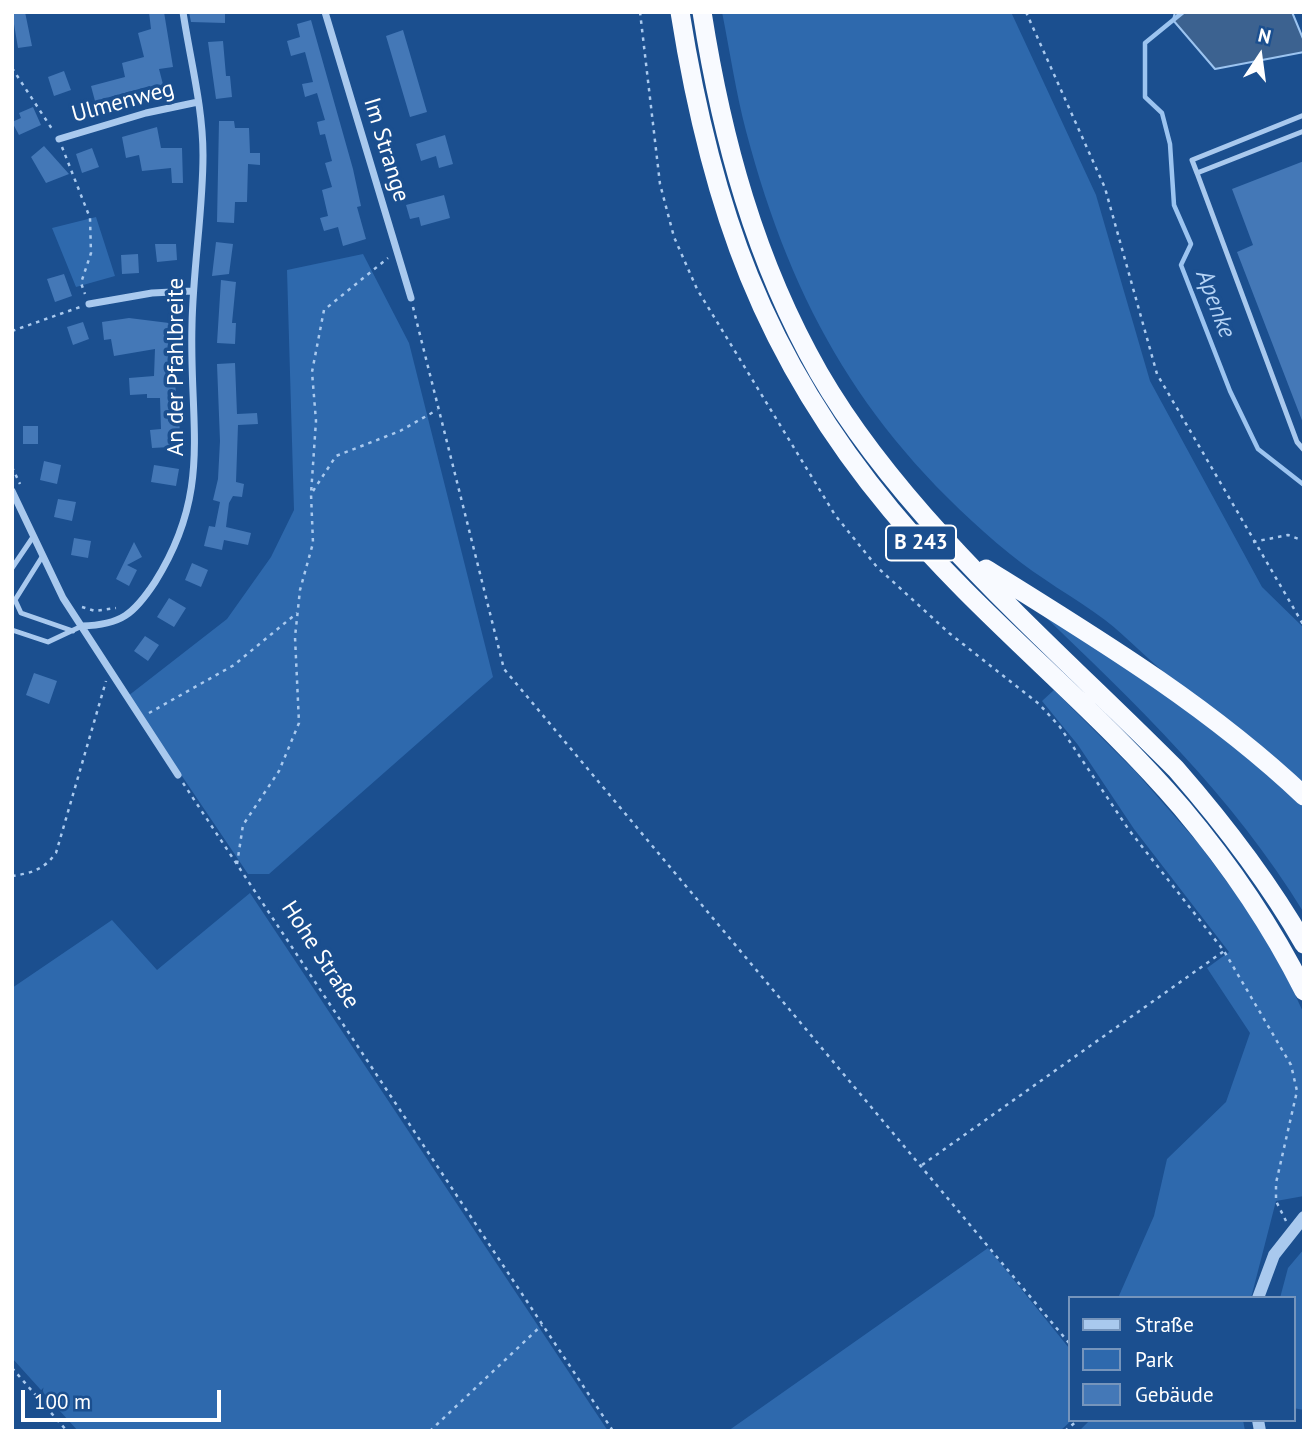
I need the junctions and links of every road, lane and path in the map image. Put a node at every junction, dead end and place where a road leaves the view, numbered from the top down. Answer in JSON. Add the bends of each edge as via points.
{"nodes":[{"id":1,"x":183,"y":12,"type":"edge"},
{"id":2,"x":325,"y":12,"type":"edge"},
{"id":3,"x":640,"y":12,"type":"edge"},
{"id":4,"x":680,"y":12,"type":"edge"},
{"id":5,"x":702,"y":12,"type":"edge"},
{"id":6,"x":1026,"y":12,"type":"edge"},
{"id":7,"x":12,"y":68,"type":"edge"},
{"id":8,"x":198,"y":102,"type":"junction"},
{"id":9,"x":1301,"y":116,"type":"edge"},
{"id":10,"x":1304,"y":131,"type":"edge"},
{"id":11,"x":59,"y":139,"type":"junction"},
{"id":12,"x":1197,"y":173,"type":"junction"},
{"id":13,"x":396,"y":251,"type":"junction"},
{"id":14,"x":192,"y":291,"type":"junction"},
{"id":15,"x":411,"y":299,"type":"joint"},
{"id":16,"x":89,"y":304,"type":"junction"},
{"id":17,"x":12,"y":331,"type":"edge"},
{"id":18,"x":437,"y":410,"type":"junction"},
{"id":19,"x":1304,"y":450,"type":"edge"},
{"id":20,"x":12,"y":467,"type":"edge"},
{"id":21,"x":22,"y":489,"type":"dead end"},
{"id":22,"x":13,"y":493,"type":"edge"},
{"id":23,"x":311,"y":494,"type":"junction"},
{"id":24,"x":33,"y":537,"type":"junction"},
{"id":25,"x":1304,"y":541,"type":"edge"},
{"id":26,"x":1253,"y":542,"type":"junction"},
{"id":27,"x":959,"y":551,"type":"junction"},
{"id":28,"x":42,"y":557,"type":"junction"},
{"id":29,"x":12,"y":568,"type":"edge"},
{"id":30,"x":74,"y":601,"type":"dead end"},
{"id":31,"x":121,"y":605,"type":"dead end"},
{"id":32,"x":298,"y":612,"type":"junction"},
{"id":33,"x":82,"y":626,"type":"junction"},
{"id":34,"x":1304,"y":626,"type":"edge"},
{"id":35,"x":12,"y":630,"type":"edge"},
{"id":36,"x":70,"y":633,"type":"junction"},
{"id":37,"x":109,"y":671,"type":"junction"},
{"id":38,"x":140,"y":718,"type":"junction"},
{"id":39,"x":178,"y":775,"type":"joint"},
{"id":40,"x":1304,"y":796,"type":"edge"},
{"id":41,"x":237,"y":864,"type":"junction"},
{"id":42,"x":12,"y":876,"type":"edge"},
{"id":43,"x":1304,"y":944,"type":"edge"},
{"id":44,"x":1224,"y":951,"type":"junction"},
{"id":45,"x":1304,"y":992,"type":"edge"},
{"id":46,"x":922,"y":1165,"type":"junction"},
{"id":47,"x":1304,"y":1217,"type":"edge"},
{"id":48,"x":1291,"y":1231,"type":"junction"},
{"id":49,"x":1259,"y":1296,"type":"edge"},
{"id":50,"x":542,"y":1325,"type":"junction"},
{"id":51,"x":1068,"y":1342,"type":"edge"},
{"id":52,"x":12,"y":1368,"type":"edge"},
{"id":53,"x":67,"y":1431,"type":"edge"},
{"id":54,"x":430,"y":1431,"type":"edge"},
{"id":55,"x":613,"y":1431,"type":"edge"}],
"edges":[{"from":1,"to":8,"type":"street","name":"An der Pfahlbreite"},
{"from":2,"to":13,"type":"street","name":"Im Strange"},
{"from":3,"to":44,"type":"path","via":[[650,77],[653,144],[674,237],[697,289],[798,457],[835,515],[877,567],[1060,727],[1129,830]]},
{"from":4,"to":45,"type":"highway","number":"B 243","via":[[702,129],[731,234],[768,321],[827,425],[909,530],[1182,808],[1264,918]]},
{"from":5,"to":27,"type":"highway","number":"B 243","via":[[738,184],[783,303],[841,408],[899,485]]},
{"from":6,"to":26,"type":"path","via":[[1105,188],[1157,374]]},
{"from":7,"to":11,"type":"path"},
{"from":8,"to":11,"type":"street","name":"Ulmenweg"},
{"from":8,"to":14,"type":"street","name":"An der Pfahlbreite","via":[[203,152]]},
{"from":9,"to":10,"type":"lane"},
{"from":9,"to":12,"type":"lane","via":[[1192,160]]},
{"from":10,"to":12,"type":"lane"},
{"from":11,"to":16,"type":"path","via":[[90,218],[91,253],[81,283]]},
{"from":12,"to":19,"type":"lane","via":[[1255,335]]},
{"from":13,"to":15,"type":"street","name":"Im Strange"},
{"from":13,"to":23,"type":"path","via":[[324,310],[313,372],[316,421]]},
{"from":14,"to":16,"type":"street"},
{"from":14,"to":33,"type":"street","name":"An der Pfahlbreite","via":[[196,460],[192,499],[182,530],[169,561],[143,601],[108,625]]},
{"from":15,"to":18,"type":"path"},
{"from":16,"to":17,"type":"path"},
{"from":18,"to":23,"type":"path","via":[[400,431],[336,456]]},
{"from":18,"to":46,"type":"path","via":[[504,669]]},
{"from":20,"to":21,"type":"path"},
{"from":22,"to":24,"type":"street"},
{"from":23,"to":32,"type":"path","via":[[313,543]]},
{"from":24,"to":28,"type":"street"},
{"from":24,"to":29,"type":"lane"},
{"from":25,"to":26,"type":"path","via":[[1288,535]]},
{"from":26,"to":34,"type":"path"},
{"from":27,"to":40,"type":"highway","via":[[1215,718]]},
{"from":27,"to":43,"type":"highway","number":"B 243","via":[[1176,769],[1266,883]]},
{"from":28,"to":33,"type":"street"},
{"from":28,"to":36,"type":"lane","via":[[15,600],[21,613]]},
{"from":30,"to":31,"type":"path","via":[[95,611]]},
{"from":32,"to":38,"type":"path","via":[[234,665]]},
{"from":32,"to":41,"type":"path","via":[[299,723],[279,771],[243,825]]},
{"from":33,"to":36,"type":"lane"},
{"from":33,"to":37,"type":"street"},
{"from":35,"to":36,"type":"lane","via":[[48,642]]},
{"from":37,"to":38,"type":"street"},
{"from":37,"to":42,"type":"path","via":[[56,853],[46,866]]},
{"from":38,"to":39,"type":"street"},
{"from":39,"to":41,"type":"path","name":"Hohe Straße"},
{"from":41,"to":50,"type":"path","name":"Hohe Straße"},
{"from":44,"to":46,"type":"path"},
{"from":44,"to":48,"type":"path","via":[[1291,1065],[1297,1091],[1276,1183],[1276,1201]]},
{"from":46,"to":51,"type":"path"},
{"from":47,"to":48,"type":"street"},
{"from":48,"to":49,"type":"street","via":[[1268,1268]]},
{"from":50,"to":54,"type":"path"},
{"from":50,"to":55,"type":"path","name":"Hohe Straße"},
{"from":52,"to":53,"type":"path"}]}
